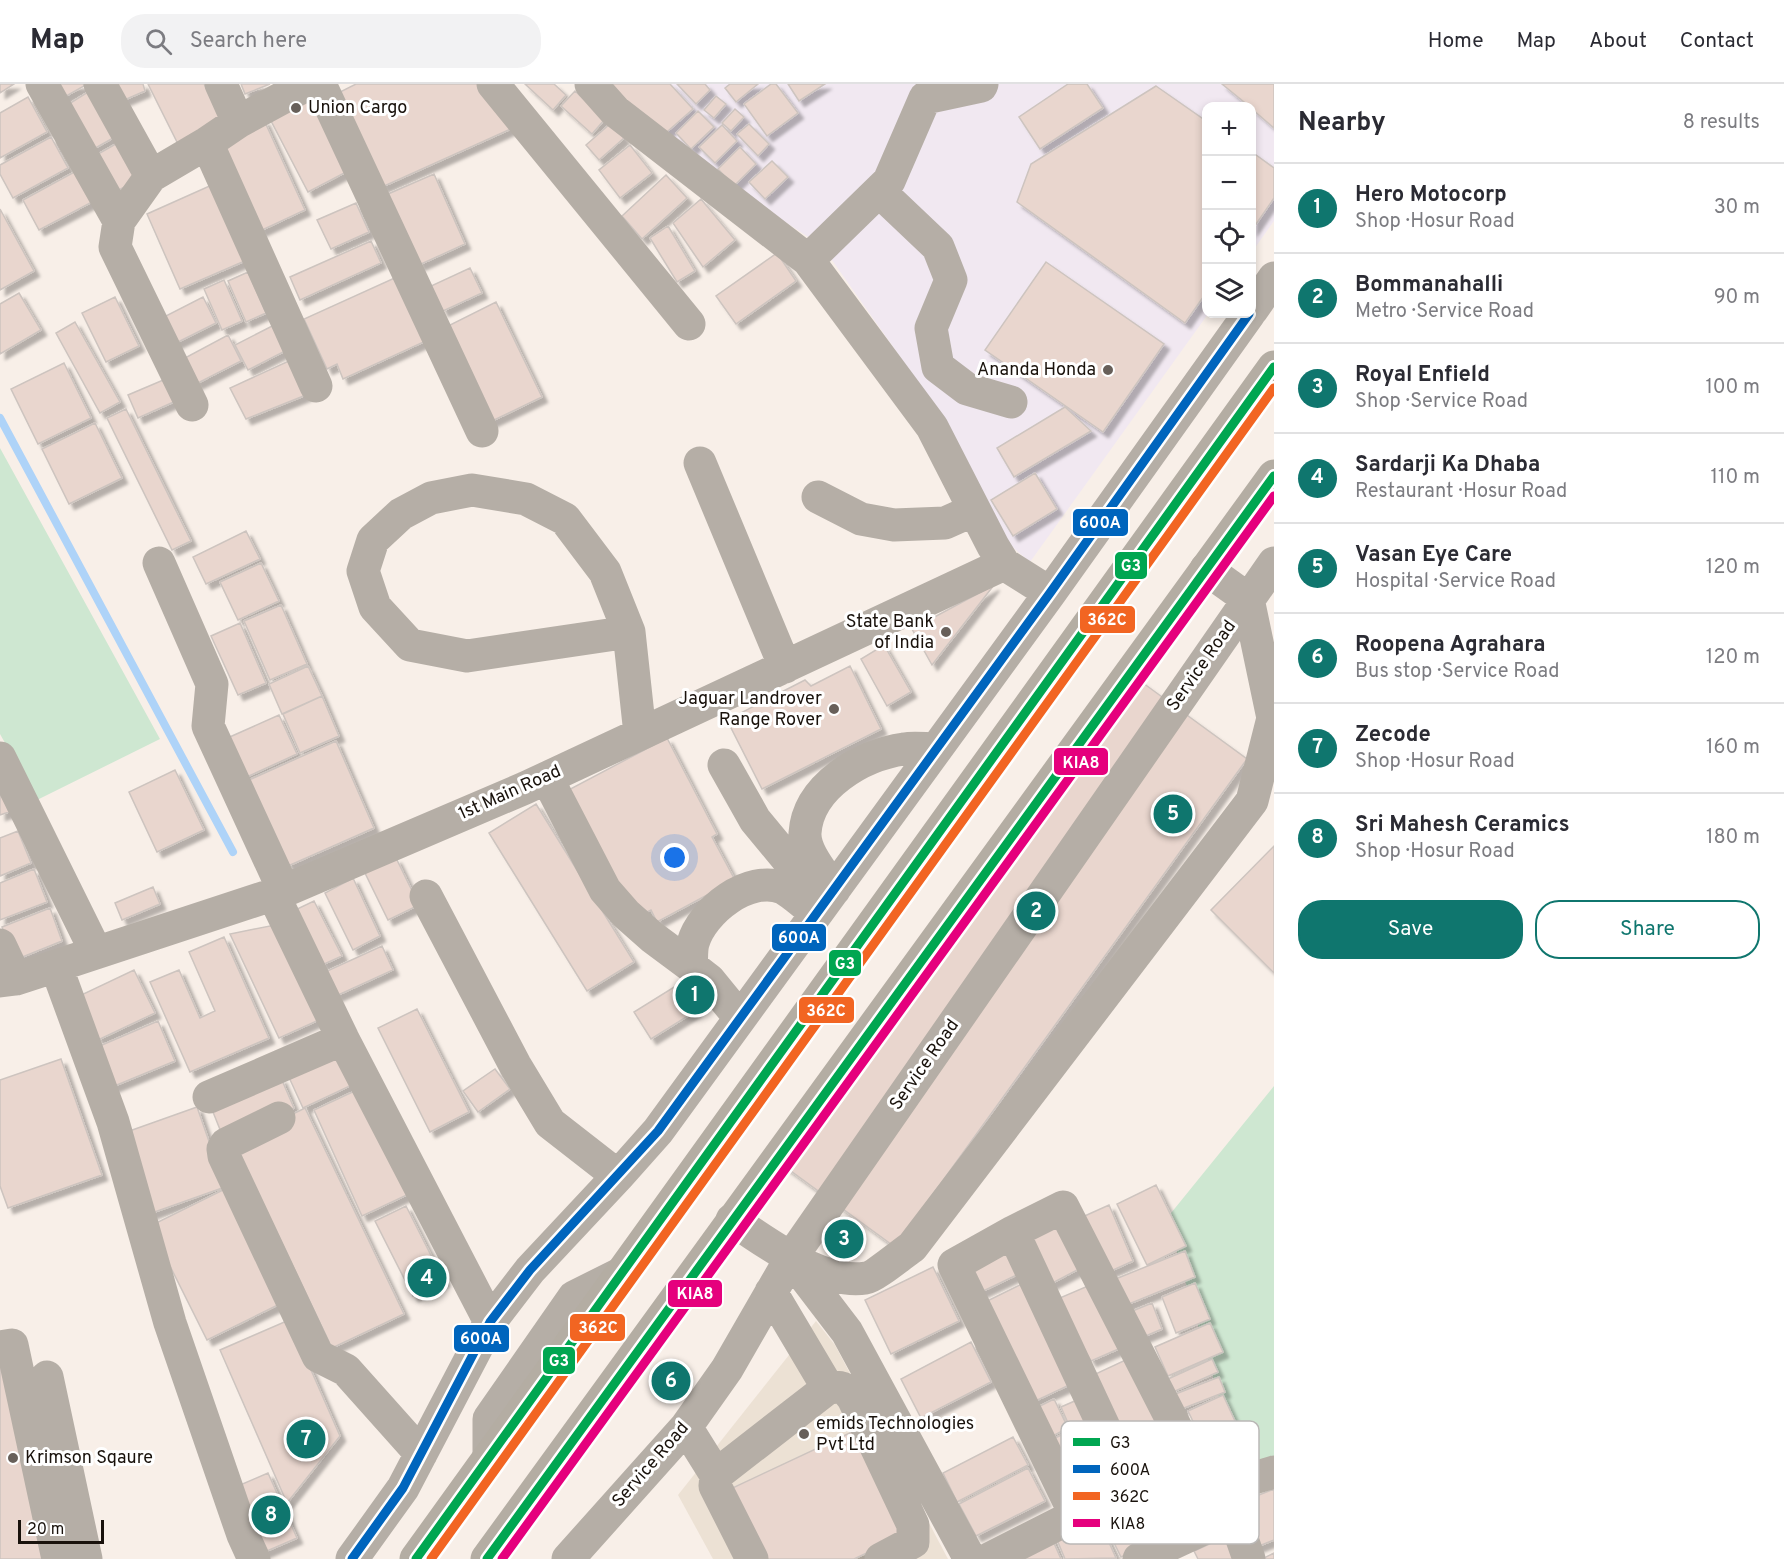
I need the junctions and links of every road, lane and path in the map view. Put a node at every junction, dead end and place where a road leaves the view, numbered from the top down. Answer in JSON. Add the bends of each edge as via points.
{"nodes":[{"id":1,"x":42,"y":84,"type":"edge"},
{"id":2,"x":100,"y":84,"type":"edge"},
{"id":3,"x":221,"y":84,"type":"edge"},
{"id":4,"x":308,"y":84,"type":"edge"},
{"id":5,"x":320,"y":84,"type":"edge"},
{"id":6,"x":493,"y":84,"type":"edge"},
{"id":7,"x":591,"y":84,"type":"edge"},
{"id":8,"x":982,"y":84,"type":"edge"},
{"id":9,"x":238,"y":122,"type":"junction"},
{"id":10,"x":207,"y":143,"type":"junction"},
{"id":11,"x":151,"y":176,"type":"junction"},
{"id":12,"x":879,"y":191,"type":"junction"},
{"id":13,"x":119,"y":221,"type":"junction"},
{"id":14,"x":808,"y":260,"type":"junction"},
{"id":15,"x":1274,"y":278,"type":"edge"},
{"id":16,"x":1256,"y":304,"type":"edge"},
{"id":17,"x":1246,"y":318,"type":"edge"},
{"id":18,"x":689,"y":324,"type":"dead end"},
{"id":19,"x":1274,"y":368,"type":"edge"},
{"id":20,"x":316,"y":386,"type":"dead end"},
{"id":21,"x":1011,"y":402,"type":"dead end"},
{"id":22,"x":192,"y":405,"type":"dead end"},
{"id":23,"x":482,"y":431,"type":"dead end"},
{"id":24,"x":700,"y":463,"type":"dead end"},
{"id":25,"x":1274,"y":476,"type":"edge"},
{"id":26,"x":818,"y":497,"type":"dead end"},
{"id":27,"x":974,"y":510,"type":"junction"},
{"id":28,"x":159,"y":563,"type":"dead end"},
{"id":29,"x":1274,"y":563,"type":"edge"},
{"id":30,"x":1004,"y":564,"type":"junction"},
{"id":31,"x":1206,"y":569,"type":"junction"},
{"id":32,"x":1050,"y":593,"type":"junction"},
{"id":33,"x":1248,"y":599,"type":"junction"},
{"id":34,"x":629,"y":632,"type":"junction"},
{"id":35,"x":785,"y":667,"type":"junction"},
{"id":36,"x":640,"y":734,"type":"junction"},
{"id":37,"x":936,"y":749,"type":"junction"},
{"id":38,"x":0,"y":758,"type":"edge"},
{"id":39,"x":724,"y":765,"type":"dead end"},
{"id":40,"x":547,"y":777,"type":"junction"},
{"id":41,"x":279,"y":892,"type":"junction"},
{"id":42,"x":426,"y":896,"type":"dead end"},
{"id":43,"x":824,"y":902,"type":"junction"},
{"id":44,"x":0,"y":945,"type":"edge"},
{"id":45,"x":96,"y":952,"type":"junction"},
{"id":46,"x":56,"y":966,"type":"junction"},
{"id":47,"x":691,"y":966,"type":"junction"},
{"id":48,"x":8,"y":980,"type":"edge"},
{"id":49,"x":740,"y":1018,"type":"junction"},
{"id":50,"x":343,"y":1039,"type":"junction"},
{"id":51,"x":209,"y":1097,"type":"dead end"},
{"id":52,"x":279,"y":1118,"type":"dead end"},
{"id":53,"x":618,"y":1176,"type":"junction"},
{"id":54,"x":732,"y":1220,"type":"junction"},
{"id":55,"x":1013,"y":1232,"type":"junction"},
{"id":56,"x":790,"y":1258,"type":"junction"},
{"id":57,"x":771,"y":1292,"type":"junction"},
{"id":58,"x":490,"y":1322,"type":"junction"},
{"id":59,"x":0,"y":1347,"type":"edge"},
{"id":60,"x":47,"y":1377,"type":"dead end"},
{"id":61,"x":828,"y":1388,"type":"junction"},
{"id":62,"x":1101,"y":1421,"type":"edge"},
{"id":63,"x":1173,"y":1421,"type":"edge"},
{"id":64,"x":686,"y":1427,"type":"junction"},
{"id":65,"x":421,"y":1454,"type":"junction"},
{"id":66,"x":1274,"y":1472,"type":"edge"},
{"id":67,"x":716,"y":1474,"type":"junction"},
{"id":68,"x":1259,"y":1482,"type":"edge"},
{"id":69,"x":1061,"y":1484,"type":"edge"},
{"id":70,"x":1061,"y":1523,"type":"edge"},
{"id":71,"x":1162,"y":1544,"type":"edge"},
{"id":72,"x":1244,"y":1544,"type":"edge"},
{"id":73,"x":58,"y":1559,"type":"edge"},
{"id":74,"x":86,"y":1559,"type":"edge"},
{"id":75,"x":254,"y":1559,"type":"edge"},
{"id":76,"x":352,"y":1559,"type":"edge"},
{"id":77,"x":416,"y":1559,"type":"edge"},
{"id":78,"x":487,"y":1559,"type":"edge"},
{"id":79,"x":568,"y":1559,"type":"edge"},
{"id":80,"x":752,"y":1559,"type":"edge"},
{"id":81,"x":881,"y":1559,"type":"edge"},
{"id":82,"x":970,"y":1559,"type":"edge"},
{"id":83,"x":989,"y":1559,"type":"edge"},
{"id":84,"x":1139,"y":1559,"type":"edge"},
{"id":85,"x":1249,"y":1559,"type":"edge"}],
"edges":[{"from":1,"to":13,"type":"street"},
{"from":2,"to":11,"type":"street"},
{"from":3,"to":9,"type":"street"},
{"from":4,"to":9,"type":"street"},
{"from":5,"to":23,"type":"street"},
{"from":6,"to":18,"type":"street"},
{"from":7,"to":14,"type":"street","via":[[614,111]]},
{"from":8,"to":12,"type":"street","via":[[925,98],[889,181]]},
{"from":9,"to":10,"type":"street"},
{"from":10,"to":11,"type":"street"},
{"from":10,"to":20,"type":"street"},
{"from":11,"to":13,"type":"street"},
{"from":12,"to":14,"type":"street"},
{"from":12,"to":21,"type":"street","via":[[938,246],[951,280],[931,328],[938,367],[967,389]]},
{"from":13,"to":22,"type":"street","via":[[115,247]]},
{"from":14,"to":27,"type":"street","via":[[932,427]]},
{"from":15,"to":16,"type":"street"},
{"from":17,"to":32,"type":"street"},
{"from":19,"to":77,"type":"highway"},
{"from":24,"to":35,"type":"street"},
{"from":25,"to":31,"type":"highway"},
{"from":26,"to":27,"type":"street","via":[[861,519],[894,525],[945,523]]},
{"from":27,"to":30,"type":"street"},
{"from":28,"to":41,"type":"street","via":[[212,684],[208,726]]},
{"from":29,"to":33,"type":"street","name":"Service Road"},
{"from":30,"to":32,"type":"street"},
{"from":30,"to":35,"type":"street","name":"1st Main Road"},
{"from":31,"to":33,"type":"street"},
{"from":31,"to":54,"type":"highway"},
{"from":32,"to":37,"type":"street"},
{"from":33,"to":56,"type":"street","name":"Service Road"},
{"from":33,"to":56,"type":"street","via":[[1272,718],[1252,801],[912,1247],[868,1278],[833,1276]]},
{"from":34,"to":34,"type":"street","via":[[605,572],[566,519],[526,499],[472,490],[430,498],[401,514],[373,540],[363,571],[375,607],[410,645],[467,656]]},
{"from":34,"to":36,"type":"street"},
{"from":35,"to":36,"type":"street","name":"1st Main Road"},
{"from":36,"to":40,"type":"street","name":"1st Main Road"},
{"from":37,"to":43,"type":"street"},
{"from":37,"to":43,"type":"street","via":[[905,748],[873,758],[845,771],[821,792],[805,833]]},
{"from":38,"to":45,"type":"street"},
{"from":39,"to":43,"type":"street","via":[[754,820]]},
{"from":40,"to":41,"type":"street","name":"1st Main Road"},
{"from":40,"to":47,"type":"street","via":[[605,890],[626,914]]},
{"from":41,"to":45,"type":"street","name":"1st Main Road"},
{"from":41,"to":50,"type":"street"},
{"from":42,"to":53,"type":"street","via":[[550,1123]]},
{"from":43,"to":47,"type":"street","via":[[769,885],[729,897],[702,925],[693,943]]},
{"from":43,"to":49,"type":"street"},
{"from":44,"to":48,"type":"street"},
{"from":45,"to":46,"type":"street","name":"1st Main Road"},
{"from":46,"to":48,"type":"street","name":"1st Main Road"},
{"from":46,"to":75,"type":"street","via":[[113,1122],[170,1323]]},
{"from":47,"to":49,"type":"street","via":[[709,980]]},
{"from":49,"to":53,"type":"street","via":[[658,1131]]},
{"from":50,"to":51,"type":"street"},
{"from":50,"to":58,"type":"street"},
{"from":52,"to":65,"type":"street","via":[[226,1144],[224,1156],[318,1356],[346,1370]]},
{"from":53,"to":58,"type":"street","via":[[530,1270]]},
{"from":54,"to":56,"type":"street"},
{"from":54,"to":78,"type":"highway"},
{"from":55,"to":62,"type":"street"},
{"from":55,"to":63,"type":"street","via":[[1063,1207]]},
{"from":55,"to":69,"type":"street","via":[[954,1265]]},
{"from":56,"to":57,"type":"street","name":"Service Road"},
{"from":56,"to":82,"type":"street","via":[[847,1332]]},
{"from":57,"to":61,"type":"street"},
{"from":57,"to":64,"type":"street","name":"Service Road","via":[[727,1369]]},
{"from":58,"to":65,"type":"street"},
{"from":59,"to":73,"type":"street","via":[[12,1345]]},
{"from":60,"to":74,"type":"street"},
{"from":61,"to":67,"type":"street"},
{"from":61,"to":81,"type":"street","via":[[841,1386],[853,1398],[913,1525],[913,1542]]},
{"from":64,"to":67,"type":"street"},
{"from":64,"to":79,"type":"street","name":"Service Road"},
{"from":65,"to":76,"type":"street","via":[[403,1488]]},
{"from":66,"to":68,"type":"street"},
{"from":67,"to":80,"type":"street","via":[[715,1486]]},
{"from":70,"to":83,"type":"street"},
{"from":71,"to":84,"type":"street"},
{"from":72,"to":85,"type":"street"}]}
